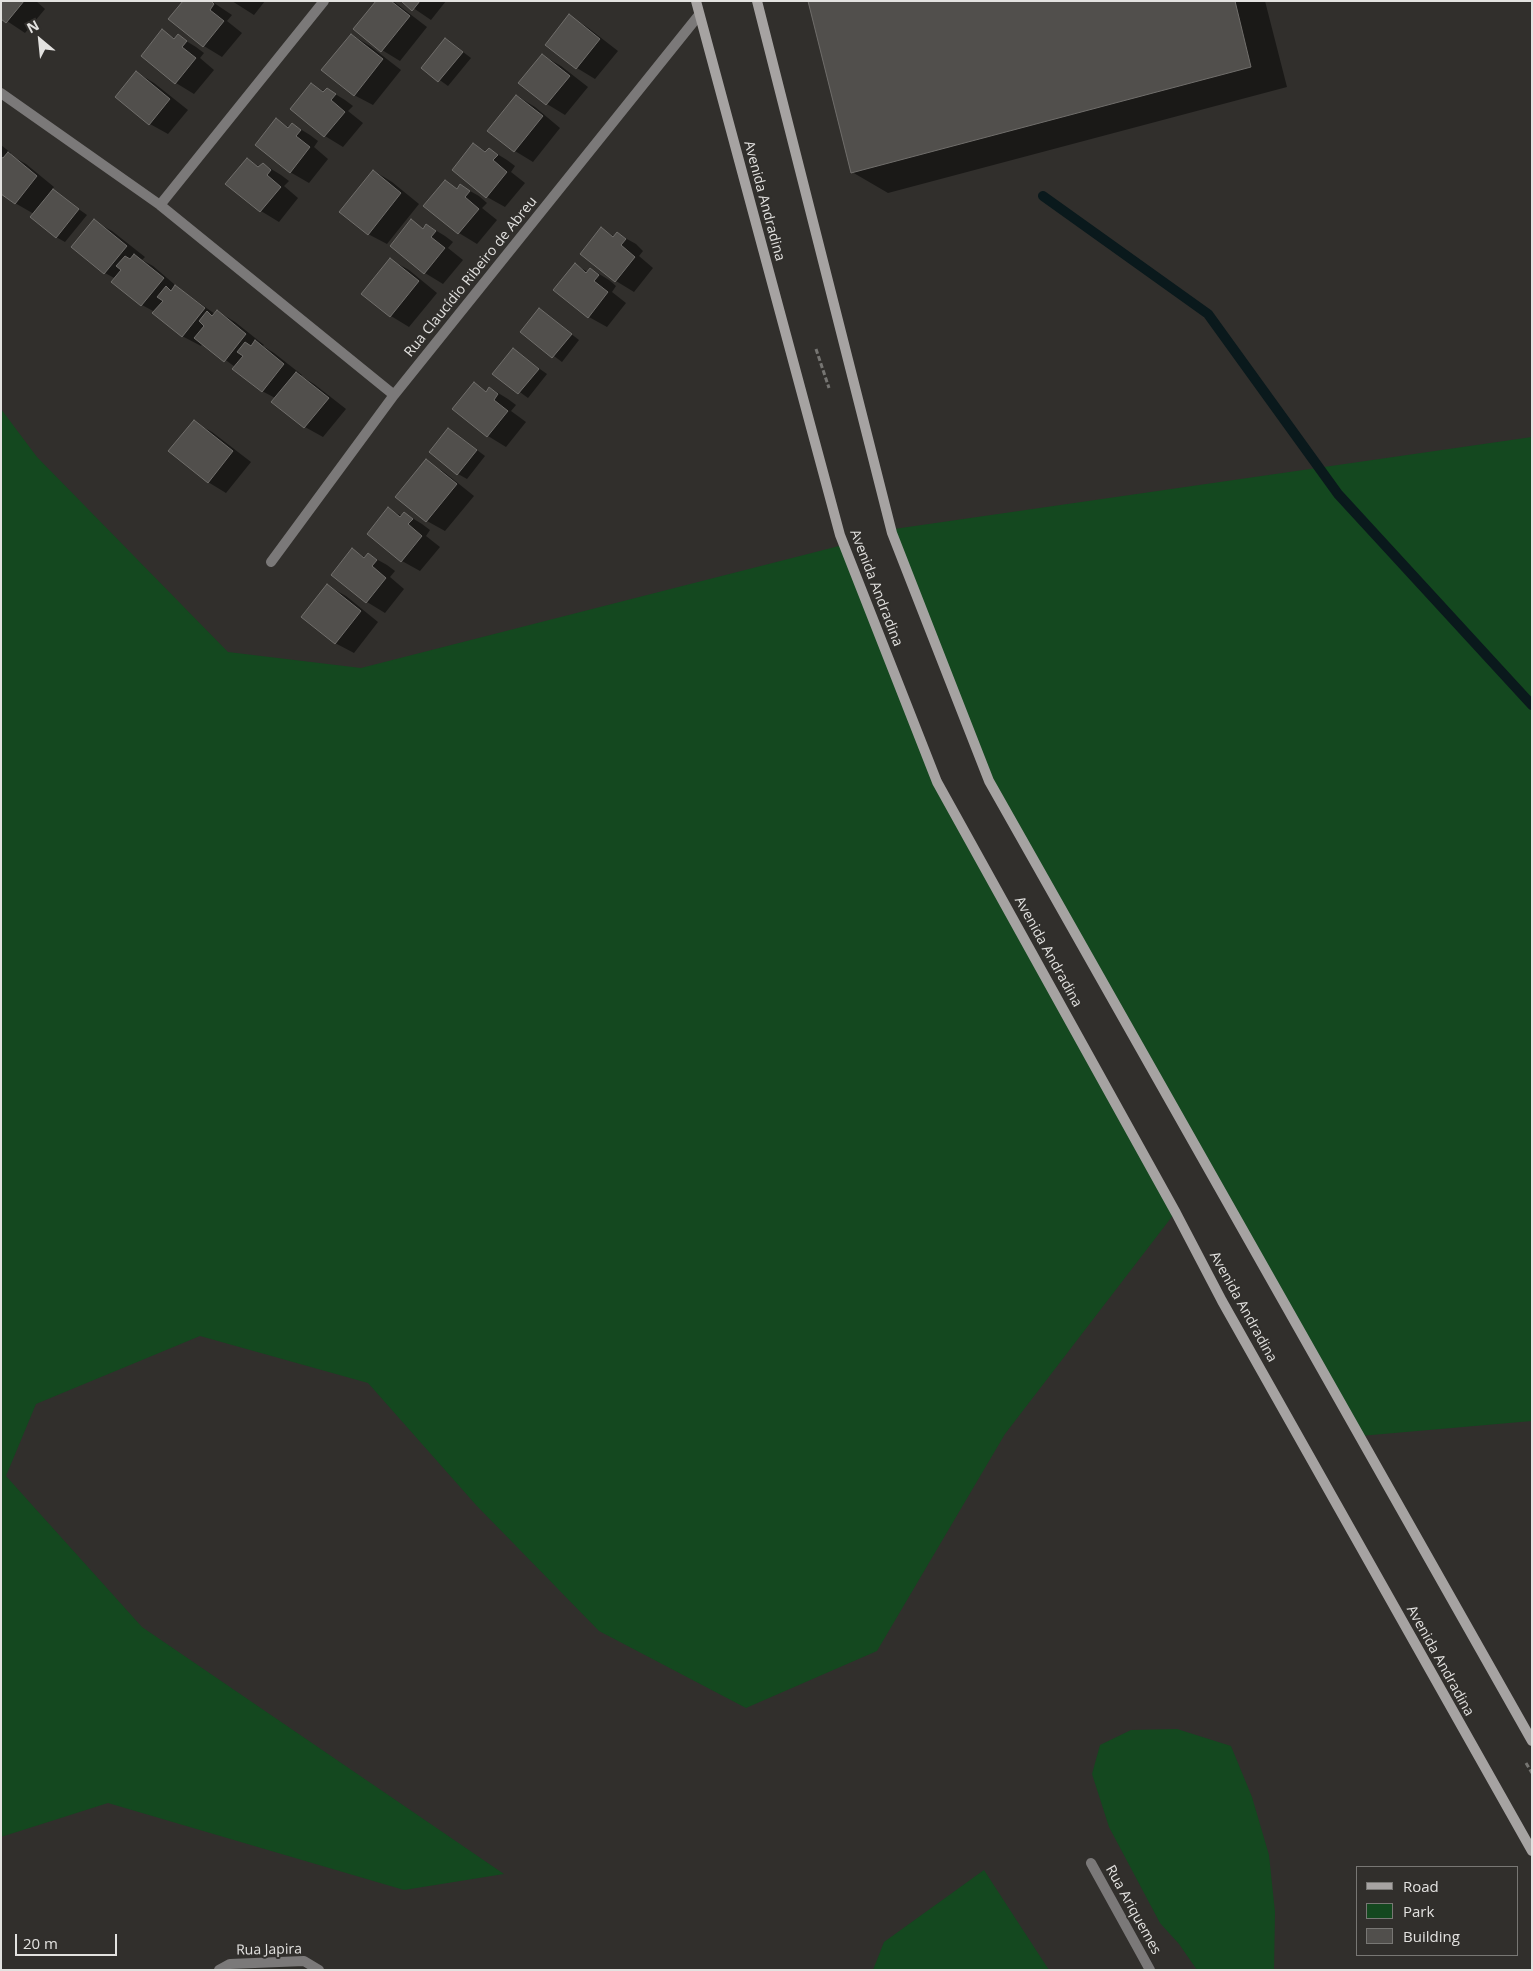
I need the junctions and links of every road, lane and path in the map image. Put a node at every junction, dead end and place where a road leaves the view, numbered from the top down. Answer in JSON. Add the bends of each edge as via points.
{"nodes":[{"id":1,"x":324,"y":1,"type":"edge"},
{"id":2,"x":696,"y":1,"type":"edge"},
{"id":3,"x":757,"y":1,"type":"edge"},
{"id":4,"x":699,"y":15,"type":"junction"},
{"id":5,"x":1,"y":93,"type":"edge"},
{"id":6,"x":160,"y":204,"type":"junction"},
{"id":7,"x":394,"y":395,"type":"junction"},
{"id":8,"x":271,"y":562,"type":"dead end"},
{"id":9,"x":1532,"y":1741,"type":"edge"},
{"id":10,"x":1532,"y":1851,"type":"edge"},
{"id":11,"x":1091,"y":1863,"type":"dead end"},
{"id":12,"x":219,"y":1970,"type":"edge"},
{"id":13,"x":319,"y":1970,"type":"edge"},
{"id":14,"x":1150,"y":1970,"type":"edge"}],
"edges":[{"from":1,"to":6,"type":"street"},
{"from":2,"to":4,"type":"main road","name":"Avenida Andradina"},
{"from":3,"to":9,"type":"main road","via":[[892,533],[988,781]]},
{"from":4,"to":7,"type":"street","name":"Rua Claucídio Ribeiro de Abreu"},
{"from":4,"to":10,"type":"main road","name":"Avenida Andradina","via":[[840,535],[937,782],[1227,1310]]},
{"from":5,"to":6,"type":"street"},
{"from":6,"to":7,"type":"street"},
{"from":7,"to":8,"type":"street","name":"Rua Claucídio Ribeiro de Abreu"},
{"from":11,"to":14,"type":"street","name":"Rua Ariquemes"},
{"from":12,"to":13,"type":"street","name":"Rua Japira","via":[[230,1964],[304,1961]]}]}
